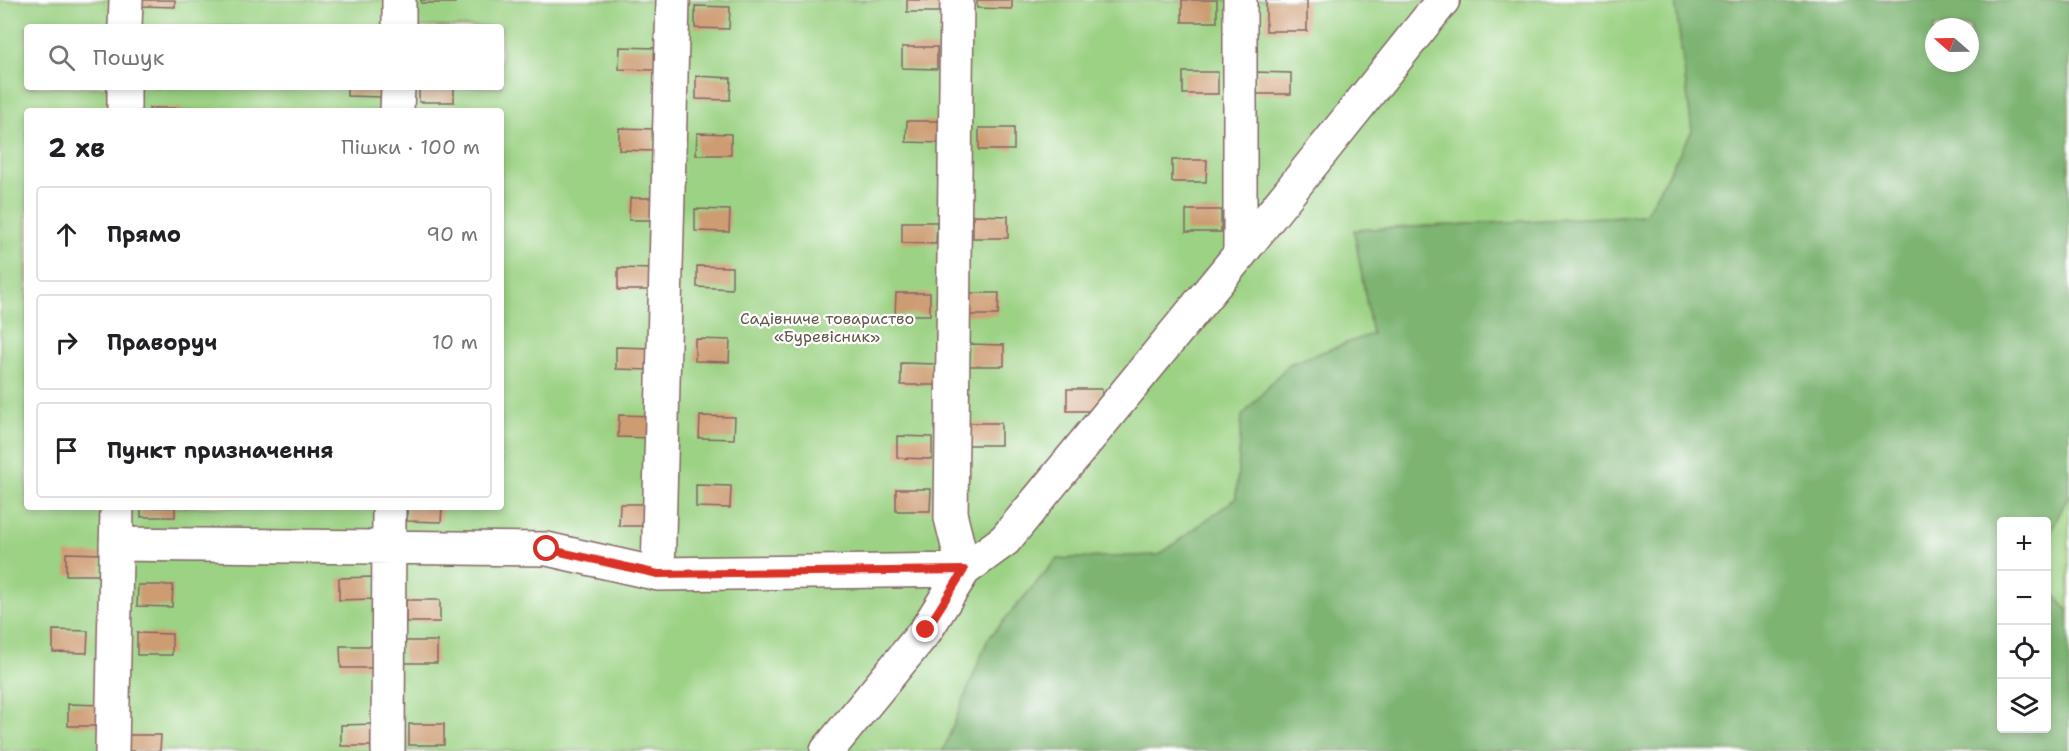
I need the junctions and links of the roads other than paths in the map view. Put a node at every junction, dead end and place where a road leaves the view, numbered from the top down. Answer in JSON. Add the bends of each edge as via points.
{"nodes":[{"id":1,"x":126,"y":0,"type":"edge"},
{"id":2,"x":399,"y":0,"type":"edge"},
{"id":3,"x":674,"y":0,"type":"edge"},
{"id":4,"x":957,"y":0,"type":"edge"},
{"id":5,"x":1240,"y":0,"type":"edge"},
{"id":6,"x":1443,"y":0,"type":"edge"},
{"id":7,"x":125,"y":24,"type":"edge"},
{"id":8,"x":399,"y":24,"type":"edge"},
{"id":9,"x":124,"y":90,"type":"edge"},
{"id":10,"x":398,"y":90,"type":"edge"},
{"id":11,"x":124,"y":108,"type":"edge"},
{"id":12,"x":397,"y":108,"type":"edge"},
{"id":13,"x":1240,"y":254,"type":"junction"},
{"id":14,"x":117,"y":510,"type":"edge"},
{"id":15,"x":389,"y":510,"type":"edge"},
{"id":16,"x":116,"y":544,"type":"junction"},
{"id":17,"x":388,"y":546,"type":"junction"},
{"id":18,"x":964,"y":570,"type":"junction"},
{"id":19,"x":658,"y":574,"type":"junction"},
{"id":20,"x":112,"y":751,"type":"edge"},
{"id":21,"x":388,"y":751,"type":"edge"},
{"id":22,"x":827,"y":751,"type":"edge"}],
"edges":[{"from":1,"to":7,"type":"street"},
{"from":2,"to":8,"type":"street"},
{"from":3,"to":19,"type":"street"},
{"from":4,"to":18,"type":"street","via":[[951,518]]},
{"from":5,"to":13,"type":"street"},
{"from":6,"to":13,"type":"street"},
{"from":9,"to":11,"type":"street"},
{"from":10,"to":12,"type":"street"},
{"from":13,"to":18,"type":"street","via":[[1005,540]]},
{"from":14,"to":16,"type":"street"},
{"from":15,"to":17,"type":"street"},
{"from":16,"to":17,"type":"street"},
{"from":16,"to":20,"type":"street"},
{"from":17,"to":19,"type":"street","via":[[547,549]]},
{"from":17,"to":21,"type":"street"},
{"from":18,"to":19,"type":"street"},
{"from":18,"to":22,"type":"street","via":[[926,630]]}]}
